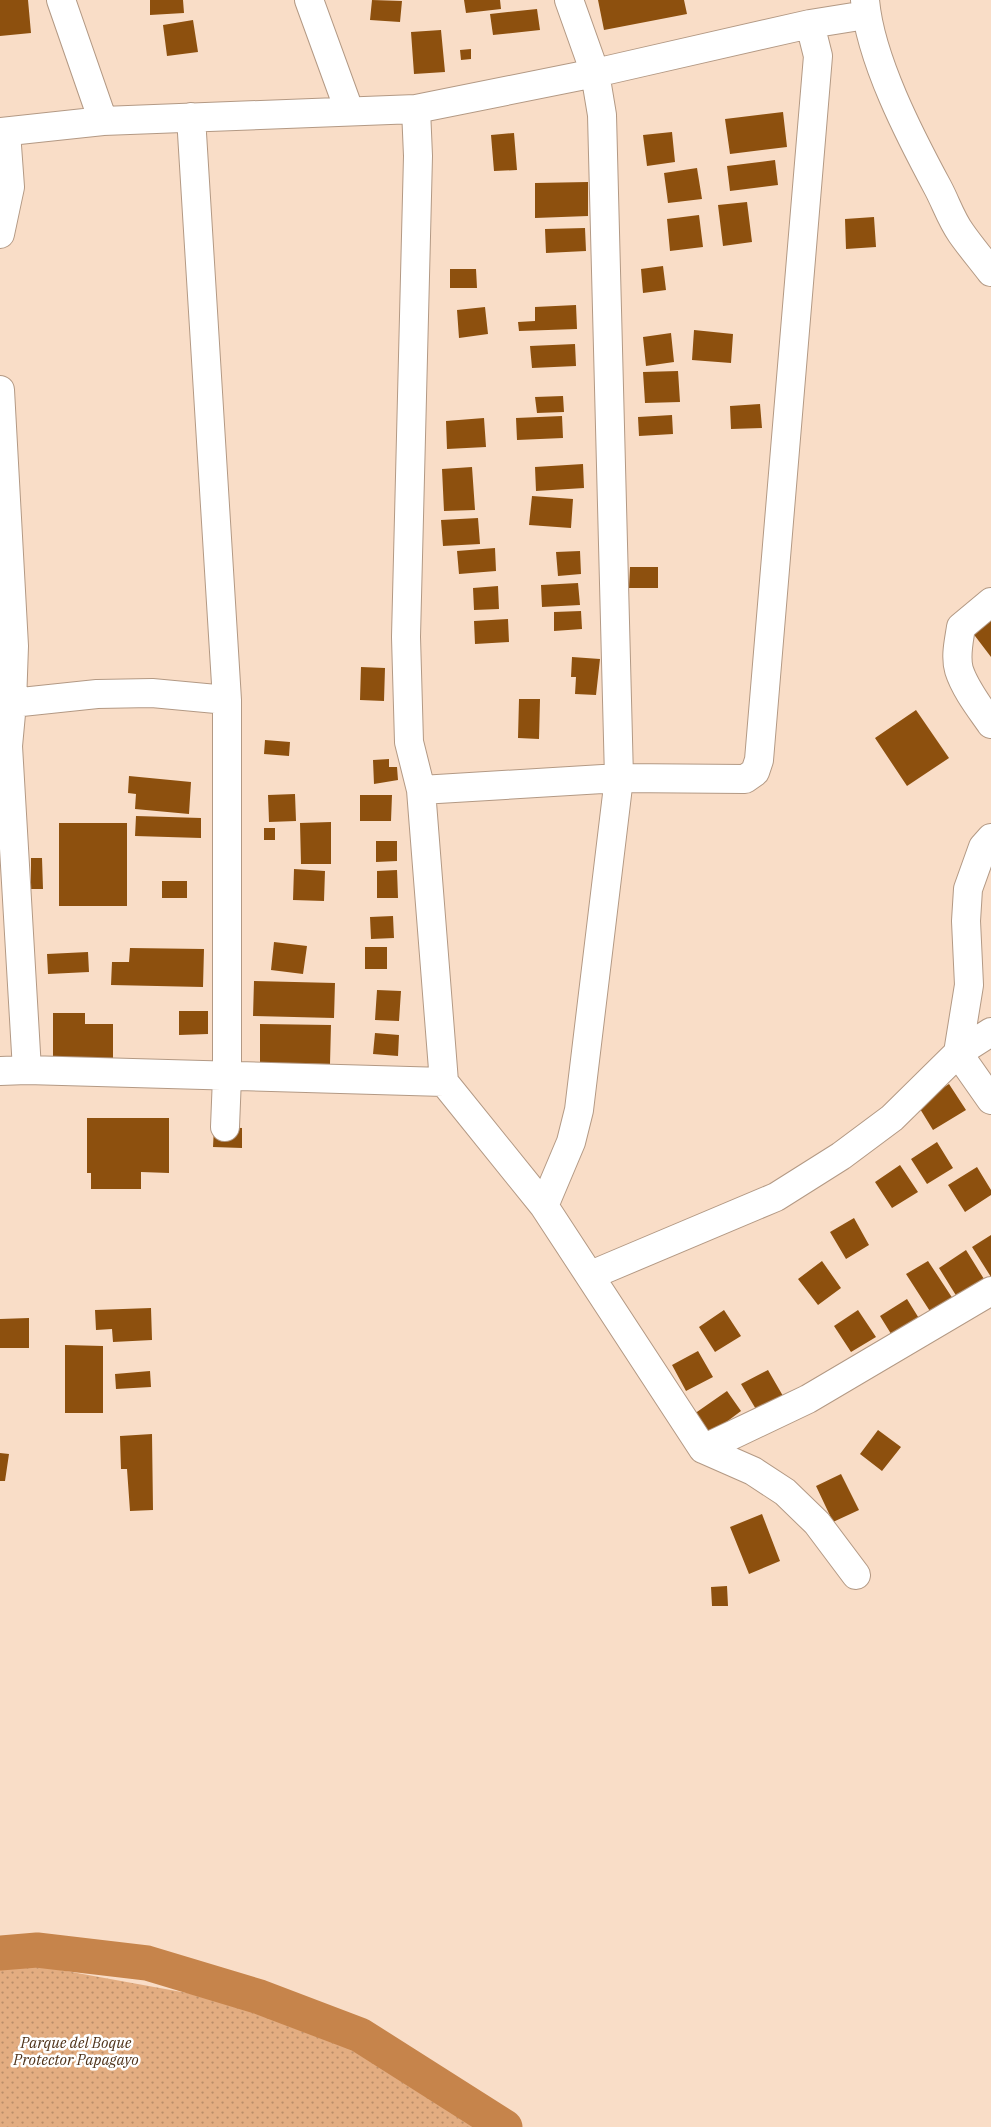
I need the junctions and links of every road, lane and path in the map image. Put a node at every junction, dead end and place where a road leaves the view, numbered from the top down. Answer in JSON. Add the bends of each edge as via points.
{"nodes":[{"id":1,"x":61,"y":0,"type":"edge"},
{"id":2,"x":309,"y":0,"type":"edge"},
{"id":3,"x":569,"y":0,"type":"edge"},
{"id":4,"x":860,"y":5,"type":"edge"},
{"id":5,"x":810,"y":24,"type":"junction"},
{"id":6,"x":595,"y":73,"type":"junction"},
{"id":7,"x":416,"y":109,"type":"junction"},
{"id":8,"x":349,"y":110,"type":"junction"},
{"id":9,"x":191,"y":117,"type":"junction"},
{"id":10,"x":103,"y":121,"type":"junction"},
{"id":11,"x":3,"y":132,"type":"edge"},
{"id":12,"x":0,"y":234,"type":"edge"},
{"id":13,"x":991,"y":272,"type":"edge"},
{"id":14,"x":0,"y":390,"type":"edge"},
{"id":15,"x":991,"y":602,"type":"edge"},
{"id":16,"x":227,"y":700,"type":"junction"},
{"id":17,"x":12,"y":703,"type":"junction"},
{"id":18,"x":991,"y":724,"type":"edge"},
{"id":19,"x":618,"y":778,"type":"junction"},
{"id":20,"x":421,"y":790,"type":"junction"},
{"id":21,"x":991,"y":838,"type":"edge"},
{"id":22,"x":991,"y":1032,"type":"edge"},
{"id":23,"x":958,"y":1053,"type":"junction"},
{"id":24,"x":27,"y":1070,"type":"junction"},
{"id":25,"x":0,"y":1072,"type":"edge"},
{"id":26,"x":227,"y":1077,"type":"junction"},
{"id":27,"x":444,"y":1082,"type":"junction"},
{"id":28,"x":991,"y":1100,"type":"edge"},
{"id":29,"x":225,"y":1127,"type":"dead end"},
{"id":30,"x":544,"y":1206,"type":"junction"},
{"id":31,"x":591,"y":1275,"type":"junction"},
{"id":32,"x":991,"y":1290,"type":"edge"},
{"id":33,"x":703,"y":1449,"type":"junction"},
{"id":34,"x":856,"y":1575,"type":"dead end"}],
"edges":[{"from":1,"to":10,"type":"street"},
{"from":2,"to":8,"type":"street"},
{"from":3,"to":6,"type":"street"},
{"from":4,"to":5,"type":"street"},
{"from":4,"to":13,"type":"street","via":[[919,154],[960,231]]},
{"from":5,"to":6,"type":"street"},
{"from":5,"to":19,"type":"street","via":[[818,56],[759,760],[755,772],[745,779]]},
{"from":6,"to":7,"type":"street"},
{"from":6,"to":19,"type":"street","via":[[602,114]]},
{"from":7,"to":8,"type":"street"},
{"from":7,"to":20,"type":"street","via":[[418,156],[406,637],[409,742]]},
{"from":8,"to":9,"type":"street"},
{"from":9,"to":10,"type":"street"},
{"from":9,"to":16,"type":"street"},
{"from":10,"to":11,"type":"street"},
{"from":11,"to":12,"type":"street","via":[[10,187]]},
{"from":14,"to":17,"type":"street","via":[[14,646]]},
{"from":15,"to":18,"type":"street","via":[[961,627],[958,652],[959,670]]},
{"from":16,"to":17,"type":"street","via":[[143,693],[97,694]]},
{"from":16,"to":26,"type":"street"},
{"from":17,"to":24,"type":"street","via":[[8,746]]},
{"from":19,"to":20,"type":"street"},
{"from":19,"to":30,"type":"street","via":[[579,1110],[571,1142]]},
{"from":20,"to":27,"type":"street"},
{"from":21,"to":23,"type":"street","via":[[983,847],[968,889],[969,985]]},
{"from":22,"to":23,"type":"street"},
{"from":23,"to":28,"type":"street"},
{"from":23,"to":31,"type":"street","via":[[892,1118],[842,1156],[776,1197]]},
{"from":24,"to":25,"type":"street"},
{"from":24,"to":26,"type":"street"},
{"from":26,"to":27,"type":"street"},
{"from":26,"to":29,"type":"street"},
{"from":27,"to":30,"type":"street"},
{"from":30,"to":31,"type":"street"},
{"from":31,"to":33,"type":"street"},
{"from":32,"to":33,"type":"street","via":[[808,1399]]},
{"from":33,"to":34,"type":"street","via":[[753,1471],[785,1492],[817,1523]]}]}
